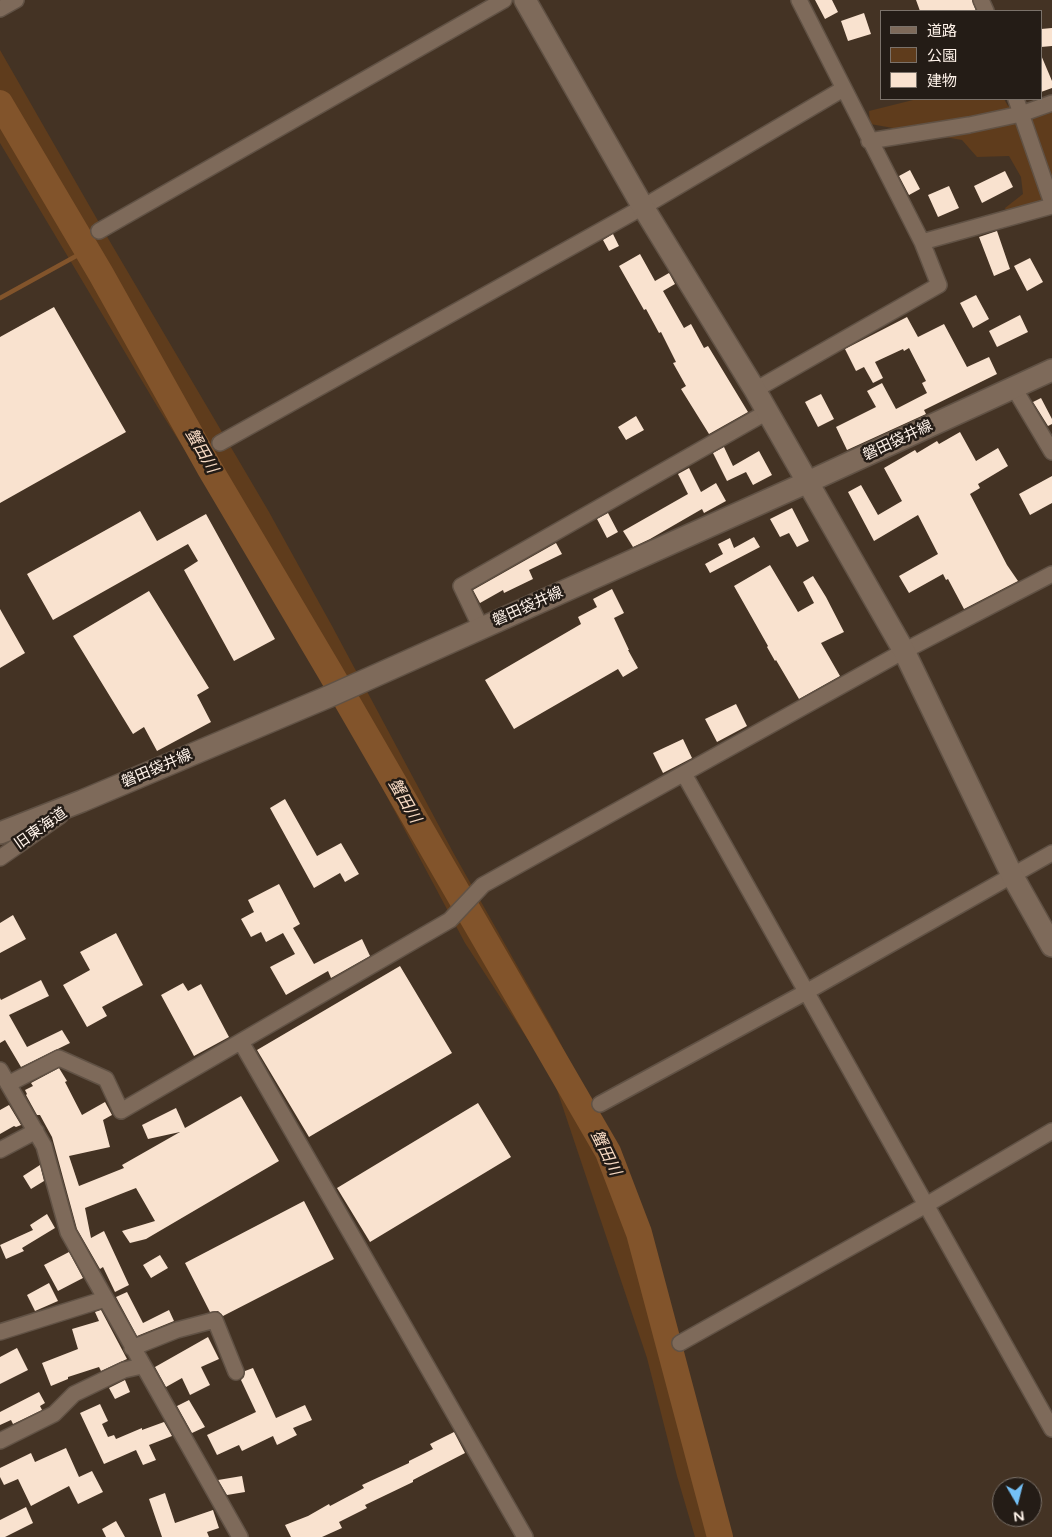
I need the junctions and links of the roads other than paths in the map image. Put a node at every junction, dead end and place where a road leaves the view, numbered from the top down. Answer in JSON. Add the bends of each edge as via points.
{"nodes":[{"id":1,"x":16,"y":0,"type":"edge"},
{"id":2,"x":504,"y":0,"type":"edge"},
{"id":3,"x":525,"y":0,"type":"edge"},
{"id":4,"x":799,"y":0,"type":"edge"},
{"id":5,"x":0,"y":9,"type":"edge"},
{"id":6,"x":843,"y":89,"type":"junction"},
{"id":7,"x":1016,"y":100,"type":"edge"},
{"id":8,"x":1052,"y":103,"type":"edge"},
{"id":9,"x":1021,"y":114,"type":"junction"},
{"id":10,"x":870,"y":141,"type":"junction"},
{"id":11,"x":1052,"y":205,"type":"edge"},
{"id":12,"x":643,"y":206,"type":"junction"},
{"id":13,"x":98,"y":231,"type":"dead end"},
{"id":14,"x":922,"y":242,"type":"junction"},
{"id":15,"x":1052,"y":370,"type":"edge"},
{"id":16,"x":1014,"y":388,"type":"junction"},
{"id":17,"x":755,"y":390,"type":"junction"},
{"id":18,"x":767,"y":412,"type":"junction"},
{"id":19,"x":220,"y":443,"type":"dead end"},
{"id":20,"x":1052,"y":452,"type":"edge"},
{"id":21,"x":808,"y":482,"type":"junction"},
{"id":22,"x":1052,"y":574,"type":"edge"},
{"id":23,"x":481,"y":628,"type":"junction"},
{"id":24,"x":904,"y":652,"type":"junction"},
{"id":25,"x":684,"y":774,"type":"junction"},
{"id":26,"x":82,"y":801,"type":"junction"},
{"id":27,"x":0,"y":833,"type":"edge"},
{"id":28,"x":1052,"y":853,"type":"edge"},
{"id":29,"x":0,"y":858,"type":"edge"},
{"id":30,"x":1012,"y":875,"type":"junction"},
{"id":31,"x":1052,"y":946,"type":"edge"},
{"id":32,"x":806,"y":992,"type":"junction"},
{"id":33,"x":240,"y":1042,"type":"junction"},
{"id":34,"x":0,"y":1070,"type":"edge"},
{"id":35,"x":8,"y":1084,"type":"junction"},
{"id":36,"x":600,"y":1104,"type":"dead end"},
{"id":37,"x":36,"y":1131,"type":"junction"},
{"id":38,"x":1052,"y":1131,"type":"edge"},
{"id":39,"x":0,"y":1150,"type":"edge"},
{"id":40,"x":926,"y":1205,"type":"junction"},
{"id":41,"x":105,"y":1299,"type":"junction"},
{"id":42,"x":0,"y":1332,"type":"edge"},
{"id":43,"x":680,"y":1342,"type":"dead end"},
{"id":44,"x":132,"y":1348,"type":"junction"},
{"id":45,"x":142,"y":1366,"type":"junction"},
{"id":46,"x":236,"y":1372,"type":"dead end"},
{"id":47,"x":1050,"y":1421,"type":"edge"},
{"id":48,"x":0,"y":1441,"type":"edge"},
{"id":49,"x":240,"y":1537,"type":"edge"},
{"id":50,"x":525,"y":1537,"type":"edge"}],
"edges":[{"from":1,"to":5,"type":"street"},
{"from":2,"to":13,"type":"street"},
{"from":3,"to":12,"type":"main road"},
{"from":4,"to":6,"type":"street"},
{"from":6,"to":10,"type":"street"},
{"from":6,"to":12,"type":"street"},
{"from":7,"to":9,"type":"street"},
{"from":8,"to":9,"type":"street"},
{"from":9,"to":10,"type":"street"},
{"from":9,"to":11,"type":"street"},
{"from":10,"to":14,"type":"street"},
{"from":11,"to":14,"type":"street"},
{"from":12,"to":17,"type":"main road"},
{"from":12,"to":19,"type":"street"},
{"from":14,"to":17,"type":"street","via":[[939,285]]},
{"from":15,"to":16,"type":"main road","name":"磐田袋井線"},
{"from":16,"to":20,"type":"street"},
{"from":16,"to":21,"type":"main road","name":"磐田袋井線"},
{"from":17,"to":18,"type":"main road"},
{"from":18,"to":21,"type":"main road"},
{"from":18,"to":23,"type":"street","via":[[461,586]]},
{"from":21,"to":23,"type":"main road","name":"磐田袋井線"},
{"from":21,"to":24,"type":"main road"},
{"from":22,"to":24,"type":"street"},
{"from":23,"to":26,"type":"main road","name":"磐田袋井線"},
{"from":24,"to":25,"type":"street"},
{"from":24,"to":30,"type":"main road"},
{"from":25,"to":32,"type":"street"},
{"from":25,"to":33,"type":"street","via":[[483,885],[450,920]]},
{"from":26,"to":27,"type":"main road","name":"磐田袋井線"},
{"from":26,"to":29,"type":"street","name":"旧東海道"},
{"from":28,"to":30,"type":"street"},
{"from":30,"to":31,"type":"main road"},
{"from":30,"to":32,"type":"street"},
{"from":32,"to":36,"type":"street"},
{"from":32,"to":40,"type":"street"},
{"from":33,"to":35,"type":"street","via":[[121,1111],[106,1079],[59,1058]]},
{"from":33,"to":50,"type":"street"},
{"from":34,"to":35,"type":"street"},
{"from":35,"to":37,"type":"street"},
{"from":37,"to":39,"type":"street"},
{"from":37,"to":41,"type":"street","via":[[44,1146],[68,1232]]},
{"from":38,"to":40,"type":"street"},
{"from":40,"to":43,"type":"street"},
{"from":40,"to":47,"type":"street"},
{"from":41,"to":42,"type":"street"},
{"from":41,"to":44,"type":"street"},
{"from":44,"to":45,"type":"street"},
{"from":44,"to":46,"type":"street","via":[[177,1330],[215,1320]]},
{"from":45,"to":48,"type":"street","via":[[124,1370],[74,1394],[54,1414]]},
{"from":45,"to":49,"type":"street"}]}
